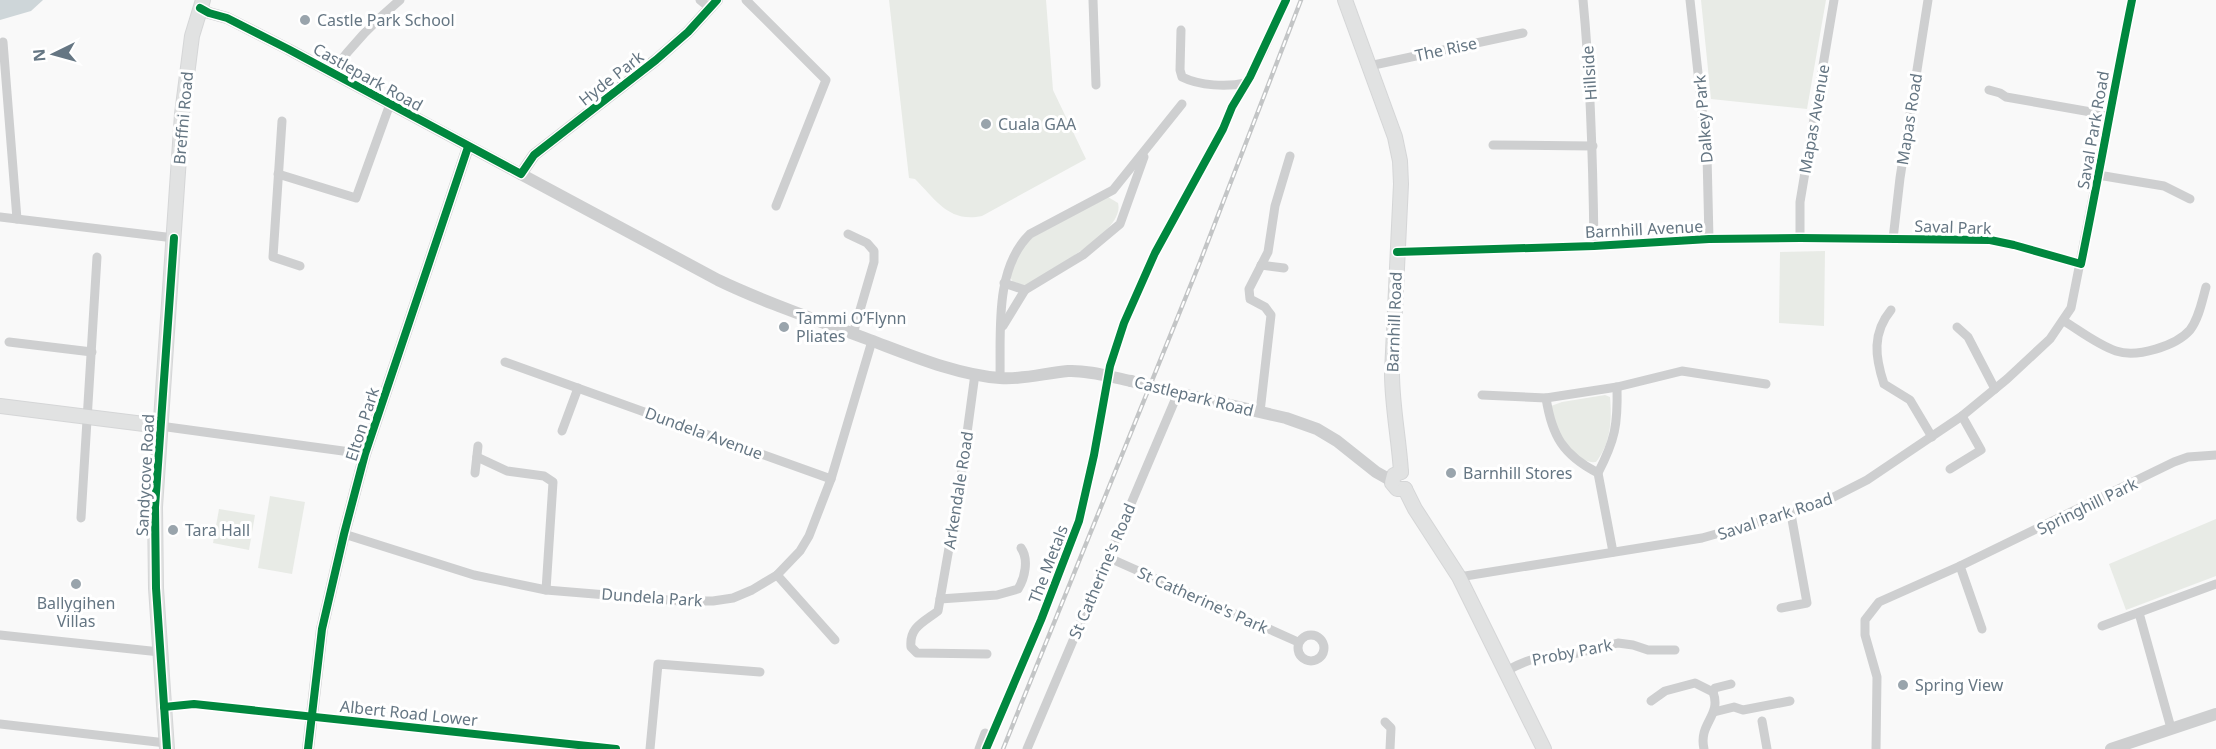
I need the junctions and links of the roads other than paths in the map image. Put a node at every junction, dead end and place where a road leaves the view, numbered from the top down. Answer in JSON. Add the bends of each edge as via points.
{"nodes":[{"id":1,"x":400,"y":0,"type":"edge"},
{"id":2,"x":746,"y":0,"type":"edge"},
{"id":3,"x":1093,"y":0,"type":"edge"},
{"id":4,"x":1286,"y":0,"type":"edge"},
{"id":5,"x":1345,"y":0,"type":"edge"},
{"id":6,"x":1583,"y":0,"type":"edge"},
{"id":7,"x":1690,"y":0,"type":"edge"},
{"id":8,"x":1834,"y":0,"type":"edge"},
{"id":9,"x":1928,"y":0,"type":"edge"},
{"id":10,"x":2132,"y":0,"type":"edge"},
{"id":11,"x":709,"y":3,"type":"edge"},
{"id":12,"x":201,"y":4,"type":"edge"},
{"id":13,"x":1181,"y":30,"type":"dead end"},
{"id":14,"x":1523,"y":33,"type":"dead end"},
{"id":15,"x":3,"y":42,"type":"dead end"},
{"id":16,"x":1369,"y":66,"type":"junction"},
{"id":17,"x":332,"y":72,"type":"junction"},
{"id":18,"x":1096,"y":86,"type":"dead end"},
{"id":19,"x":1989,"y":90,"type":"dead end"},
{"id":20,"x":390,"y":104,"type":"junction"},
{"id":21,"x":1182,"y":104,"type":"dead end"},
{"id":22,"x":2108,"y":115,"type":"junction"},
{"id":23,"x":282,"y":121,"type":"dead end"},
{"id":24,"x":1493,"y":145,"type":"dead end"},
{"id":25,"x":1593,"y":146,"type":"junction"},
{"id":26,"x":468,"y":147,"type":"junction"},
{"id":27,"x":1147,"y":149,"type":"junction"},
{"id":28,"x":1290,"y":156,"type":"dead end"},
{"id":29,"x":278,"y":174,"type":"junction"},
{"id":30,"x":521,"y":174,"type":"junction"},
{"id":31,"x":2098,"y":175,"type":"junction"},
{"id":32,"x":1113,"y":190,"type":"junction"},
{"id":33,"x":1129,"y":198,"type":"junction"},
{"id":34,"x":2190,"y":199,"type":"dead end"},
{"id":35,"x":776,"y":206,"type":"dead end"},
{"id":36,"x":0,"y":217,"type":"edge"},
{"id":37,"x":17,"y":219,"type":"junction"},
{"id":38,"x":848,"y":234,"type":"dead end"},
{"id":39,"x":174,"y":238,"type":"junction"},
{"id":40,"x":1800,"y":238,"type":"junction"},
{"id":41,"x":1709,"y":239,"type":"junction"},
{"id":42,"x":1893,"y":239,"type":"junction"},
{"id":43,"x":1594,"y":246,"type":"junction"},
{"id":44,"x":1397,"y":252,"type":"junction"},
{"id":45,"x":97,"y":257,"type":"dead end"},
{"id":46,"x":2080,"y":264,"type":"junction"},
{"id":47,"x":300,"y":266,"type":"dead end"},
{"id":48,"x":1261,"y":266,"type":"junction"},
{"id":49,"x":1284,"y":268,"type":"dead end"},
{"id":50,"x":1004,"y":283,"type":"junction"},
{"id":51,"x":2206,"y":287,"type":"dead end"},
{"id":52,"x":1025,"y":291,"type":"junction"},
{"id":53,"x":1891,"y":310,"type":"dead end"},
{"id":54,"x":2064,"y":321,"type":"junction"},
{"id":55,"x":1957,"y":327,"type":"dead end"},
{"id":56,"x":1002,"y":328,"type":"junction"},
{"id":57,"x":853,"y":334,"type":"junction"},
{"id":58,"x":872,"y":341,"type":"junction"},
{"id":59,"x":9,"y":342,"type":"dead end"},
{"id":60,"x":92,"y":351,"type":"junction"},
{"id":61,"x":505,"y":362,"type":"dead end"},
{"id":62,"x":975,"y":374,"type":"junction"},
{"id":63,"x":1000,"y":378,"type":"junction"},
{"id":64,"x":1766,"y":384,"type":"dead end"},
{"id":65,"x":1617,"y":387,"type":"junction"},
{"id":66,"x":578,"y":388,"type":"junction"},
{"id":67,"x":1995,"y":389,"type":"junction"},
{"id":68,"x":1178,"y":393,"type":"junction"},
{"id":69,"x":1482,"y":395,"type":"dead end"},
{"id":70,"x":1546,"y":398,"type":"junction"},
{"id":71,"x":0,"y":406,"type":"edge"},
{"id":72,"x":1260,"y":412,"type":"junction"},
{"id":73,"x":1962,"y":416,"type":"junction"},
{"id":74,"x":86,"y":417,"type":"junction"},
{"id":75,"x":160,"y":426,"type":"junction"},
{"id":76,"x":562,"y":430,"type":"dead end"},
{"id":77,"x":1932,"y":437,"type":"junction"},
{"id":78,"x":478,"y":446,"type":"dead end"},
{"id":79,"x":365,"y":454,"type":"junction"},
{"id":80,"x":2216,"y":455,"type":"edge"},
{"id":81,"x":477,"y":457,"type":"junction"},
{"id":82,"x":1950,"y":469,"type":"dead end"},
{"id":83,"x":475,"y":473,"type":"dead end"},
{"id":84,"x":1598,"y":473,"type":"junction"},
{"id":85,"x":1397,"y":476,"type":"junction"},
{"id":86,"x":831,"y":479,"type":"junction"},
{"id":87,"x":1791,"y":514,"type":"junction"},
{"id":88,"x":81,"y":518,"type":"dead end"},
{"id":89,"x":344,"y":534,"type":"junction"},
{"id":90,"x":1021,"y":548,"type":"dead end"},
{"id":91,"x":1612,"y":552,"type":"junction"},
{"id":92,"x":1107,"y":557,"type":"junction"},
{"id":93,"x":1960,"y":566,"type":"junction"},
{"id":94,"x":777,"y":575,"type":"junction"},
{"id":95,"x":1459,"y":577,"type":"junction"},
{"id":96,"x":2216,"y":584,"type":"edge"},
{"id":97,"x":546,"y":590,"type":"junction"},
{"id":98,"x":940,"y":602,"type":"junction"},
{"id":99,"x":1781,"y":608,"type":"dead end"},
{"id":100,"x":2139,"y":613,"type":"junction"},
{"id":101,"x":2102,"y":626,"type":"dead end"},
{"id":102,"x":1982,"y":630,"type":"dead end"},
{"id":103,"x":0,"y":635,"type":"edge"},
{"id":104,"x":835,"y":640,"type":"dead end"},
{"id":105,"x":1299,"y":642,"type":"dead end"},
{"id":106,"x":1675,"y":650,"type":"dead end"},
{"id":107,"x":160,"y":652,"type":"junction"},
{"id":108,"x":987,"y":654,"type":"dead end"},
{"id":109,"x":1506,"y":671,"type":"junction"},
{"id":110,"x":760,"y":672,"type":"dead end"},
{"id":111,"x":1731,"y":684,"type":"dead end"},
{"id":112,"x":1713,"y":692,"type":"junction"},
{"id":113,"x":1651,"y":701,"type":"dead end"},
{"id":114,"x":1790,"y":701,"type":"dead end"},
{"id":115,"x":164,"y":707,"type":"junction"},
{"id":116,"x":1714,"y":712,"type":"junction"},
{"id":117,"x":2216,"y":714,"type":"edge"},
{"id":118,"x":312,"y":716,"type":"junction"},
{"id":119,"x":1762,"y":720,"type":"dead end"},
{"id":120,"x":1385,"y":722,"type":"dead end"},
{"id":121,"x":0,"y":724,"type":"edge"},
{"id":122,"x":2171,"y":728,"type":"junction"},
{"id":123,"x":985,"y":733,"type":"dead end"},
{"id":124,"x":166,"y":746,"type":"edge"},
{"id":125,"x":562,"y":746,"type":"edge"},
{"id":126,"x":308,"y":749,"type":"edge"},
{"id":127,"x":616,"y":749,"type":"edge"},
{"id":128,"x":650,"y":749,"type":"edge"},
{"id":129,"x":979,"y":749,"type":"edge"},
{"id":130,"x":1027,"y":749,"type":"edge"},
{"id":131,"x":1390,"y":749,"type":"edge"},
{"id":132,"x":1544,"y":749,"type":"edge"},
{"id":133,"x":1704,"y":749,"type":"edge"},
{"id":134,"x":1767,"y":749,"type":"edge"},
{"id":135,"x":1876,"y":749,"type":"edge"},
{"id":136,"x":2111,"y":749,"type":"edge"}],
"edges":[{"from":1,"to":17,"type":"street","via":[[372,23]]},
{"from":2,"to":35,"type":"street","via":[[826,80]]},
{"from":3,"to":18,"type":"street"},
{"from":4,"to":13,"type":"street","via":[[1246,83],[1204,84],[1182,77]]},
{"from":5,"to":16,"type":"main road","name":"Barnhill Road"},
{"from":6,"to":25,"type":"street","name":"Hillside"},
{"from":7,"to":41,"type":"street","name":"Dalkey Park","via":[[1707,155]]},
{"from":8,"to":40,"type":"street","name":"Mapas Avenue","via":[[1800,202]]},
{"from":9,"to":42,"type":"street","name":"Mapas Road"},
{"from":10,"to":22,"type":"street","name":"Saval Park Road"},
{"from":11,"to":30,"type":"street","name":"Hyde Park","via":[[688,32],[534,155]]},
{"from":12,"to":17,"type":"street","name":"Castlepark Road","via":[[208,13],[227,18]]},
{"from":12,"to":39,"type":"main road","name":"Breffni Road","via":[[188,56]]},
{"from":14,"to":16,"type":"street","name":"The Rise"},
{"from":15,"to":37,"type":"street"},
{"from":16,"to":44,"type":"main road","name":"Barnhill Road","via":[[1399,152]]},
{"from":17,"to":20,"type":"street","name":"Castlepark Road"},
{"from":19,"to":22,"type":"street","via":[[2006,97]]},
{"from":20,"to":26,"type":"street","name":"Castlepark Road"},
{"from":20,"to":29,"type":"street","via":[[356,198]]},
{"from":21,"to":27,"type":"street"},
{"from":22,"to":31,"type":"street","name":"Saval Park Road"},
{"from":23,"to":29,"type":"street"},
{"from":24,"to":25,"type":"street"},
{"from":25,"to":43,"type":"street","name":"Hillside"},
{"from":26,"to":30,"type":"street","name":"Castlepark Road"},
{"from":26,"to":79,"type":"street","name":"Elton Park"},
{"from":27,"to":32,"type":"street"},
{"from":27,"to":33,"type":"street"},
{"from":28,"to":48,"type":"street","via":[[1275,206],[1268,252]]},
{"from":29,"to":47,"type":"street","via":[[273,257]]},
{"from":30,"to":57,"type":"street","name":"Castlepark Road","via":[[747,294]]},
{"from":31,"to":34,"type":"street","via":[[2164,186]]},
{"from":31,"to":46,"type":"street","name":"Saval Park Road"},
{"from":32,"to":33,"type":"street"},
{"from":32,"to":50,"type":"street","via":[[1030,234],[1020,244]]},
{"from":33,"to":52,"type":"street","via":[[1120,224],[1083,255]]},
{"from":36,"to":37,"type":"street"},
{"from":37,"to":39,"type":"street"},
{"from":38,"to":57,"type":"street","via":[[874,251]]},
{"from":39,"to":75,"type":"main road","name":"Sandycove Road"},
{"from":40,"to":41,"type":"street","name":"Barnhill Avenue"},
{"from":40,"to":42,"type":"street","name":"Barnhill Avenue"},
{"from":41,"to":43,"type":"street","name":"Barnhill Avenue"},
{"from":42,"to":46,"type":"street","name":"Saval Park","via":[[1990,240]]},
{"from":43,"to":44,"type":"street","name":"Barnhill Avenue"},
{"from":44,"to":85,"type":"main road","name":"Barnhill Road","via":[[1392,398],[1400,448]]},
{"from":45,"to":60,"type":"street"},
{"from":46,"to":54,"type":"street","name":"Saval Park Road","via":[[2074,299]]},
{"from":48,"to":49,"type":"street"},
{"from":48,"to":72,"type":"street","via":[[1249,294],[1271,315]]},
{"from":50,"to":52,"type":"street"},
{"from":50,"to":56,"type":"street"},
{"from":51,"to":54,"type":"street","via":[[2190,329],[2148,352],[2115,351]]},
{"from":52,"to":56,"type":"street"},
{"from":53,"to":77,"type":"street","via":[[1877,334],[1880,373],[1884,384],[1910,400]]},
{"from":54,"to":67,"type":"street","name":"Saval Park Road","via":[[2044,345]]},
{"from":55,"to":67,"type":"street","via":[[1968,337]]},
{"from":56,"to":63,"type":"street"},
{"from":57,"to":58,"type":"street","name":"Castlepark Road"},
{"from":58,"to":62,"type":"street","name":"Castlepark Road","via":[[916,359]]},
{"from":58,"to":86,"type":"street","name":"Dundela Park"},
{"from":59,"to":60,"type":"street"},
{"from":60,"to":74,"type":"street"},
{"from":61,"to":66,"type":"street","name":"Dundela Avenue"},
{"from":62,"to":63,"type":"street","name":"Castlepark Road"},
{"from":62,"to":98,"type":"street","name":"Arkendale Road"},
{"from":63,"to":68,"type":"street","name":"Castlepark Road","bridge":true,"via":[[1069,371]]},
{"from":64,"to":65,"type":"street","via":[[1682,371]]},
{"from":65,"to":70,"type":"street"},
{"from":65,"to":84,"type":"street","via":[[1615,436]]},
{"from":66,"to":76,"type":"street"},
{"from":66,"to":86,"type":"street","name":"Dundela Avenue"},
{"from":67,"to":73,"type":"street","name":"Saval Park Road"},
{"from":68,"to":72,"type":"street","name":"Castlepark Road"},
{"from":68,"to":92,"type":"street","name":"St Catherine's Road"},
{"from":69,"to":70,"type":"street"},
{"from":70,"to":84,"type":"street","via":[[1551,428],[1558,440],[1583,466]]},
{"from":71,"to":74,"type":"main road"},
{"from":72,"to":85,"type":"street","name":"Castlepark Road","via":[[1317,429],[1376,472]]},
{"from":73,"to":77,"type":"street","name":"Saval Park Road"},
{"from":73,"to":82,"type":"street","via":[[1981,450]]},
{"from":74,"to":75,"type":"main road"},
{"from":74,"to":88,"type":"street"},
{"from":75,"to":79,"type":"street","name":"Elton Park"},
{"from":75,"to":107,"type":"main road","name":"Sandycove Road","via":[[155,525]]},
{"from":77,"to":87,"type":"street","name":"Saval Park Road","via":[[1842,494]]},
{"from":78,"to":81,"type":"street"},
{"from":79,"to":89,"type":"street","name":"Elton Park"},
{"from":80,"to":93,"type":"street","name":"Springhill Park","via":[[2174,462]]},
{"from":81,"to":83,"type":"street"},
{"from":81,"to":97,"type":"street","via":[[507,471],[544,476],[553,482]]},
{"from":84,"to":91,"type":"street"},
{"from":85,"to":95,"type":"main road","via":[[1397,489],[1405,489]]},
{"from":86,"to":94,"type":"street","name":"Dundela Park","via":[[809,536]]},
{"from":87,"to":91,"type":"street","name":"Saval Park Road","via":[[1702,538]]},
{"from":87,"to":99,"type":"street","via":[[1807,603]]},
{"from":89,"to":97,"type":"street","name":"Dundela Park","via":[[474,575]]},
{"from":89,"to":118,"type":"street","name":"Elton Park","via":[[322,629]]},
{"from":90,"to":98,"type":"street","via":[[1026,557],[1018,589]]},
{"from":91,"to":95,"type":"street","name":"Saval Park Road"},
{"from":92,"to":105,"type":"street","name":"St Catherine's Park"},
{"from":92,"to":130,"type":"street","name":"St Catherine's Road"},
{"from":93,"to":102,"type":"street"},
{"from":93,"to":135,"type":"street","name":"Springhill Park","via":[[1879,602],[1865,620],[1864,635],[1877,677]]},
{"from":94,"to":97,"type":"street","name":"Dundela Park","via":[[752,590],[713,601]]},
{"from":94,"to":104,"type":"street"},
{"from":95,"to":109,"type":"main road"},
{"from":96,"to":100,"type":"street"},
{"from":98,"to":108,"type":"street","via":[[938,611],[912,631],[911,647],[917,653]]},
{"from":100,"to":101,"type":"street"},
{"from":100,"to":122,"type":"street"},
{"from":103,"to":107,"type":"street"},
{"from":106,"to":109,"type":"street","name":"Proby Park","via":[[1609,644],[1566,656],[1526,660]]},
{"from":107,"to":115,"type":"main road","name":"Sandycove Road"},
{"from":109,"to":132,"type":"main road"},
{"from":110,"to":128,"type":"street","via":[[658,664]]},
{"from":111,"to":112,"type":"street","via":[[1714,688]]},
{"from":112,"to":113,"type":"street","via":[[1695,683],[1665,691]]},
{"from":112,"to":116,"type":"street"},
{"from":114,"to":116,"type":"street"},
{"from":115,"to":118,"type":"street","name":"Albert Road Lower","via":[[194,704]]},
{"from":115,"to":124,"type":"main road","name":"Sandycove Road"},
{"from":116,"to":133,"type":"street","via":[[1702,735]]},
{"from":117,"to":122,"type":"street"},
{"from":118,"to":125,"type":"street","name":"Albert Road Lower"},
{"from":118,"to":126,"type":"street","name":"Elton Park"},
{"from":119,"to":134,"type":"street"},
{"from":120,"to":131,"type":"street","via":[[1392,728]]},
{"from":121,"to":124,"type":"street"},
{"from":122,"to":136,"type":"street"},
{"from":123,"to":129,"type":"street"},
{"from":125,"to":127,"type":"street","name":"Albert Road Lower"}]}
